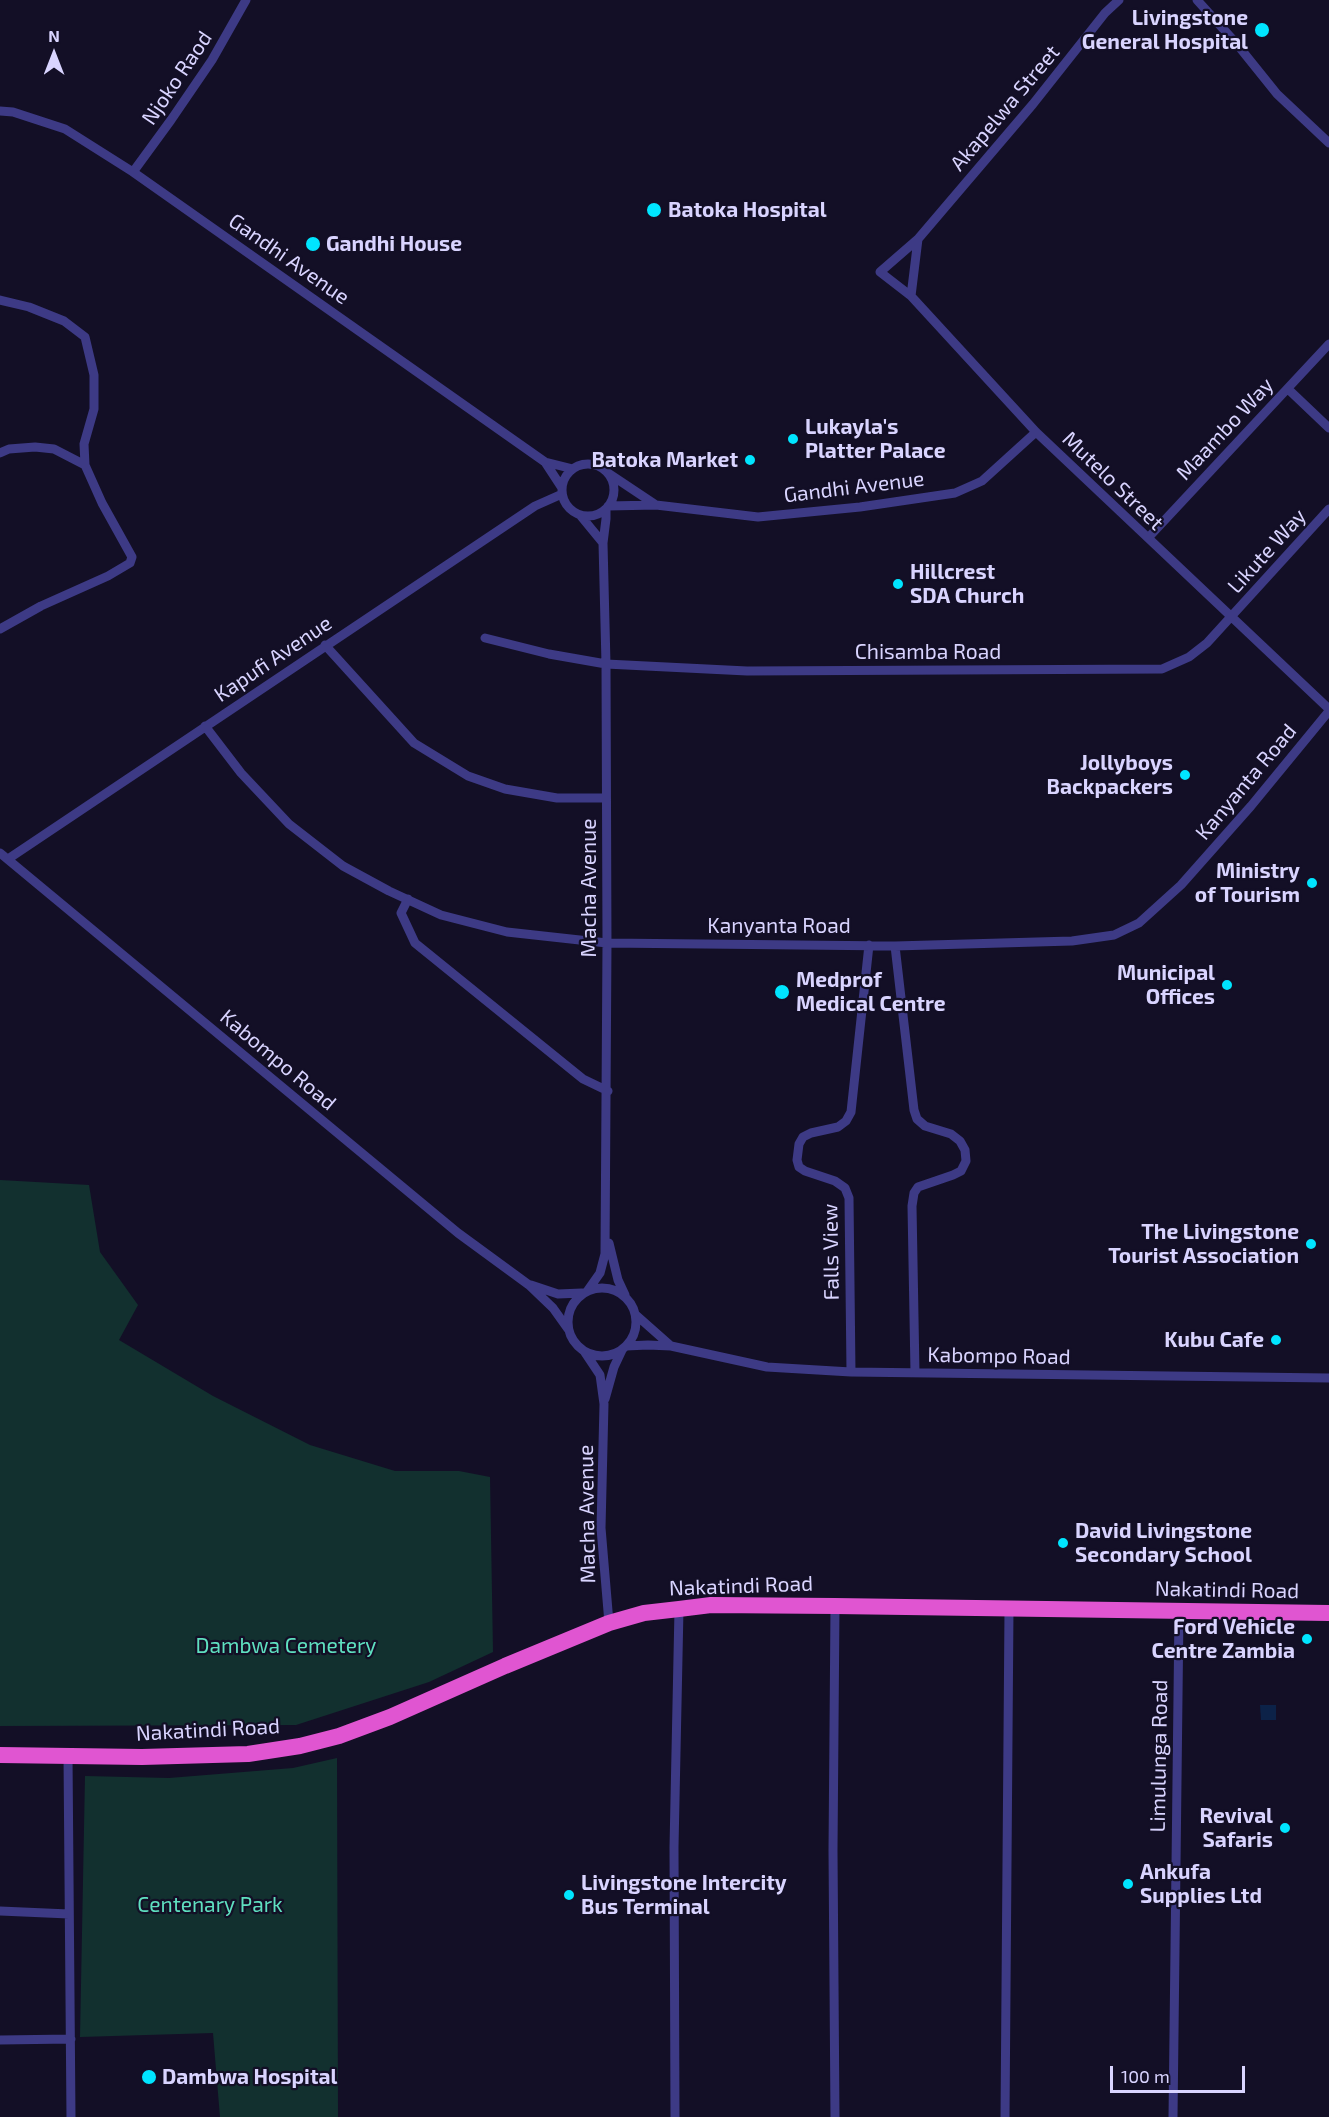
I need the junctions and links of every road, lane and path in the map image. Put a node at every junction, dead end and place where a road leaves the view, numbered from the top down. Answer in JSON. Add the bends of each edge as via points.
{"nodes":[{"id":1,"x":246,"y":0,"type":"edge"},
{"id":2,"x":1119,"y":0,"type":"edge"},
{"id":3,"x":1197,"y":0,"type":"edge"},
{"id":4,"x":0,"y":111,"type":"edge"},
{"id":5,"x":1329,"y":143,"type":"edge"},
{"id":6,"x":133,"y":172,"type":"junction"},
{"id":7,"x":918,"y":239,"type":"junction"},
{"id":8,"x":880,"y":272,"type":"joint"},
{"id":9,"x":911,"y":296,"type":"junction"},
{"id":10,"x":0,"y":300,"type":"edge"},
{"id":11,"x":1329,"y":344,"type":"edge"},
{"id":12,"x":1288,"y":389,"type":"junction"},
{"id":13,"x":1329,"y":428,"type":"edge"},
{"id":14,"x":1036,"y":432,"type":"junction"},
{"id":15,"x":0,"y":453,"type":"edge"},
{"id":16,"x":545,"y":462,"type":"junction"},
{"id":17,"x":85,"y":465,"type":"junction"},
{"id":18,"x":573,"y":469,"type":"junction"},
{"id":19,"x":604,"y":470,"type":"junction"},
{"id":20,"x":562,"y":491,"type":"junction"},
{"id":21,"x":656,"y":505,"type":"junction"},
{"id":22,"x":607,"y":507,"type":"junction"},
{"id":23,"x":1329,"y":509,"type":"edge"},
{"id":24,"x":580,"y":515,"type":"junction"},
{"id":25,"x":1148,"y":538,"type":"junction"},
{"id":26,"x":603,"y":543,"type":"junction"},
{"id":27,"x":1232,"y":617,"type":"junction"},
{"id":28,"x":0,"y":628,"type":"edge"},
{"id":29,"x":485,"y":638,"type":"dead end"},
{"id":30,"x":325,"y":645,"type":"junction"},
{"id":31,"x":606,"y":664,"type":"junction"},
{"id":32,"x":1329,"y":710,"type":"edge"},
{"id":33,"x":205,"y":726,"type":"junction"},
{"id":34,"x":606,"y":798,"type":"junction"},
{"id":35,"x":4,"y":856,"type":"edge"},
{"id":36,"x":408,"y":899,"type":"junction"},
{"id":37,"x":607,"y":943,"type":"junction"},
{"id":38,"x":869,"y":945,"type":"junction"},
{"id":39,"x":895,"y":946,"type":"junction"},
{"id":40,"x":608,"y":1091,"type":"junction"},
{"id":41,"x":606,"y":1232,"type":"junction"},
{"id":42,"x":529,"y":1285,"type":"junction"},
{"id":43,"x":585,"y":1292,"type":"junction"},
{"id":44,"x":625,"y":1295,"type":"junction"},
{"id":45,"x":636,"y":1315,"type":"junction"},
{"id":46,"x":568,"y":1329,"type":"junction"},
{"id":47,"x":671,"y":1346,"type":"junction"},
{"id":48,"x":624,"y":1348,"type":"junction"},
{"id":49,"x":584,"y":1351,"type":"junction"},
{"id":50,"x":851,"y":1372,"type":"junction"},
{"id":51,"x":915,"y":1373,"type":"junction"},
{"id":52,"x":1329,"y":1378,"type":"edge"},
{"id":53,"x":604,"y":1404,"type":"junction"},
{"id":54,"x":835,"y":1606,"type":"junction"},
{"id":55,"x":679,"y":1609,"type":"junction"},
{"id":56,"x":1009,"y":1609,"type":"junction"},
{"id":57,"x":1179,"y":1612,"type":"junction"},
{"id":58,"x":1329,"y":1613,"type":"edge"},
{"id":59,"x":609,"y":1623,"type":"junction"},
{"id":60,"x":0,"y":1755,"type":"edge"},
{"id":61,"x":68,"y":1756,"type":"junction"},
{"id":62,"x":0,"y":1911,"type":"edge"},
{"id":63,"x":69,"y":1914,"type":"junction"},
{"id":64,"x":71,"y":2039,"type":"junction"},
{"id":65,"x":0,"y":2040,"type":"edge"},
{"id":66,"x":71,"y":2117,"type":"edge"},
{"id":67,"x":675,"y":2117,"type":"edge"},
{"id":68,"x":835,"y":2117,"type":"edge"},
{"id":69,"x":1005,"y":2117,"type":"edge"},
{"id":70,"x":1173,"y":2117,"type":"edge"}],
"edges":[{"from":1,"to":6,"type":"street","name":"Njoko Raod","via":[[206,68]]},
{"from":2,"to":7,"type":"street","name":"Akapelwa Street"},
{"from":3,"to":5,"type":"street","via":[[1276,94]]},
{"from":4,"to":6,"type":"street","name":"Gandhi Avenue","via":[[65,129]]},
{"from":6,"to":16,"type":"street","name":"Gandhi Avenue"},
{"from":7,"to":8,"type":"street","name":"Akapelwa Street"},
{"from":7,"to":9,"type":"street"},
{"from":8,"to":9,"type":"street","name":"Mutelo Street"},
{"from":9,"to":14,"type":"street","name":"Mutelo Street"},
{"from":10,"to":17,"type":"street","via":[[64,321],[85,337],[94,375],[94,409],[84,444]]},
{"from":11,"to":12,"type":"street","name":"Maambo Way"},
{"from":12,"to":13,"type":"street"},
{"from":12,"to":25,"type":"street","name":"Maambo Way"},
{"from":14,"to":21,"type":"street","name":"Gandhi Avenue","via":[[982,481],[955,493],[758,517]]},
{"from":14,"to":25,"type":"street","name":"Mutelo Street"},
{"from":15,"to":17,"type":"street","via":[[9,449],[54,448]]},
{"from":16,"to":18,"type":"street","name":"Gandhi Avenue"},
{"from":16,"to":20,"type":"street","name":"Gandhi Avenue"},
{"from":17,"to":28,"type":"street","via":[[131,561]]},
{"from":18,"to":19,"type":"street","via":[[589,464]]},
{"from":18,"to":20,"type":"street","via":[[563,481]]},
{"from":19,"to":21,"type":"street","name":"Gandhi Avenue"},
{"from":19,"to":22,"type":"street","via":[[614,491]]},
{"from":20,"to":24,"type":"street","via":[[565,503]]},
{"from":20,"to":30,"type":"street","name":"Kapufi Avenue"},
{"from":21,"to":22,"type":"street","name":"Gandhi Avenue"},
{"from":22,"to":24,"type":"street","via":[[598,514]]},
{"from":22,"to":26,"type":"street","name":"Macha Avenue"},
{"from":23,"to":27,"type":"street","name":"Likute Way"},
{"from":24,"to":26,"type":"street"},
{"from":25,"to":27,"type":"street","name":"Mutelo Street"},
{"from":26,"to":31,"type":"street","name":"Macha Avenue"},
{"from":27,"to":31,"type":"street","name":"Chisamba Road","via":[[1189,657],[1162,669],[747,671]]},
{"from":27,"to":32,"type":"street","name":"Mutelo Street"},
{"from":29,"to":31,"type":"street","name":"Chisamba Road"},
{"from":30,"to":33,"type":"street","name":"Kapufi Avenue"},
{"from":30,"to":34,"type":"street","via":[[414,743],[468,776],[515,791],[557,798]]},
{"from":31,"to":34,"type":"street","name":"Macha Avenue"},
{"from":32,"to":39,"type":"street","name":"Kanyanta Road","via":[[1181,885],[1139,923],[1114,935],[1072,941]]},
{"from":33,"to":35,"type":"street","name":"Kapufi Avenue"},
{"from":33,"to":36,"type":"street","name":"Kanyanta Road","via":[[289,824],[343,866]]},
{"from":34,"to":37,"type":"street","name":"Macha Avenue"},
{"from":35,"to":42,"type":"street","name":"Kabompo Road","via":[[458,1233]]},
{"from":36,"to":37,"type":"street","name":"Kanyanta Road","via":[[441,915],[507,932]]},
{"from":36,"to":40,"type":"street","via":[[401,913],[415,943],[583,1079]]},
{"from":37,"to":38,"type":"street","name":"Kanyanta Road"},
{"from":37,"to":40,"type":"street","name":"Macha Avenue"},
{"from":38,"to":39,"type":"street","name":"Kanyanta Road"},
{"from":38,"to":50,"type":"street","name":"Falls View","via":[[851,1112],[838,1127],[803,1137],[797,1160],[805,1171],[846,1188],[849,1198]]},
{"from":39,"to":51,"type":"street","via":[[914,1110],[925,1126],[960,1141],[966,1161],[953,1176],[918,1187],[914,1193]]},
{"from":40,"to":41,"type":"street","name":"Macha Avenue"},
{"from":41,"to":43,"type":"street","name":"Macha Avenue","via":[[600,1273]]},
{"from":41,"to":44,"type":"street","name":"Macha Avenue"},
{"from":42,"to":43,"type":"street","name":"Kabompo Road","via":[[558,1294]]},
{"from":42,"to":46,"type":"street","name":"Kabompo Road"},
{"from":43,"to":44,"type":"street","via":[[604,1287]]},
{"from":43,"to":46,"type":"street","via":[[569,1311]]},
{"from":44,"to":45,"type":"street"},
{"from":45,"to":47,"type":"street","name":"Kabompo Road"},
{"from":45,"to":48,"type":"street","via":[[637,1326]]},
{"from":46,"to":49,"type":"street","via":[[575,1344]]},
{"from":47,"to":48,"type":"street","name":"Kabompo Road"},
{"from":47,"to":50,"type":"street","name":"Kabompo Road","via":[[767,1367]]},
{"from":48,"to":49,"type":"street","via":[[606,1356]]},
{"from":48,"to":53,"type":"street","name":"Macha Avenue","via":[[614,1367]]},
{"from":49,"to":53,"type":"street","name":"Macha Avenue","via":[[600,1375]]},
{"from":50,"to":51,"type":"street","name":"Kabompo Road"},
{"from":51,"to":52,"type":"street","name":"Kabompo Road"},
{"from":53,"to":59,"type":"street","name":"Macha Avenue","via":[[601,1528]]},
{"from":54,"to":55,"type":"highway","name":"Nakatindi Road","via":[[711,1605]]},
{"from":54,"to":56,"type":"highway","name":"Nakatindi Road"},
{"from":54,"to":68,"type":"street"},
{"from":55,"to":59,"type":"highway","name":"Nakatindi Road"},
{"from":55,"to":67,"type":"street","via":[[674,1847]]},
{"from":56,"to":57,"type":"highway","name":"Nakatindi Road"},
{"from":56,"to":69,"type":"street"},
{"from":57,"to":58,"type":"highway","name":"Nakatindi Road"},
{"from":57,"to":70,"type":"street","name":"Limulunga Road"},
{"from":59,"to":61,"type":"highway","name":"Nakatindi Road","via":[[390,1717],[300,1746],[248,1754]]},
{"from":60,"to":61,"type":"highway","name":"Nakatindi Road"},
{"from":61,"to":63,"type":"street"},
{"from":62,"to":63,"type":"street"},
{"from":63,"to":64,"type":"street"},
{"from":64,"to":65,"type":"street"},
{"from":64,"to":66,"type":"street"}]}
